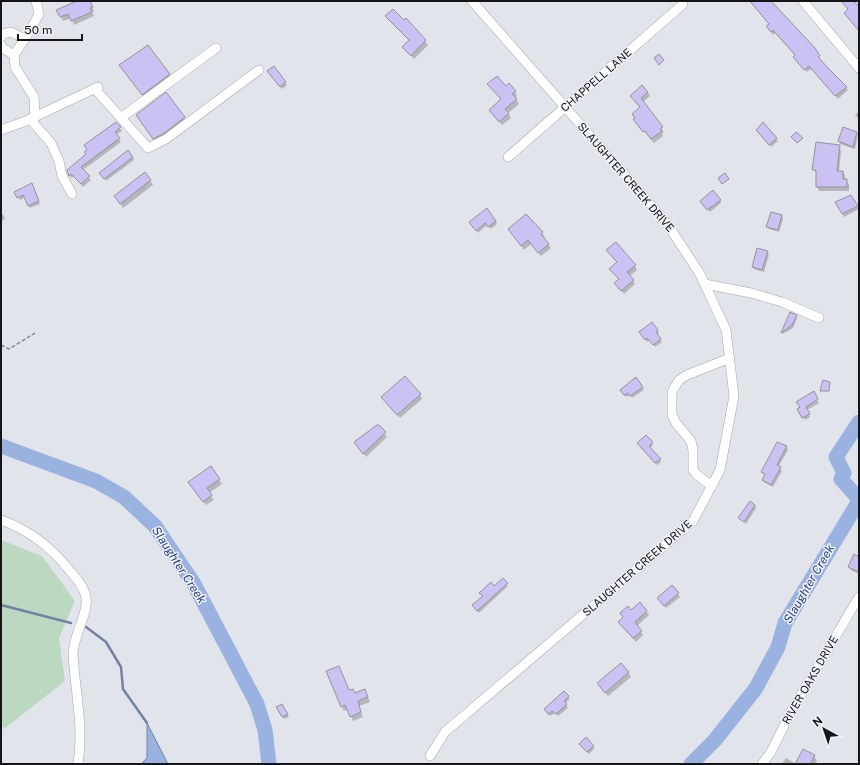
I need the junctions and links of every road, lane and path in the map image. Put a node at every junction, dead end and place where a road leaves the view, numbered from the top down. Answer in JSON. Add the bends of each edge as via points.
{"nodes":[{"id":1,"x":36,"y":1,"type":"edge"},
{"id":2,"x":472,"y":1,"type":"edge"},
{"id":3,"x":803,"y":1,"type":"edge"},
{"id":4,"x":683,"y":4,"type":"dead end"},
{"id":5,"x":1,"y":37,"type":"edge"},
{"id":6,"x":25,"y":39,"type":"junction"},
{"id":7,"x":1,"y":45,"type":"edge"},
{"id":8,"x":216,"y":48,"type":"dead end"},
{"id":9,"x":14,"y":55,"type":"junction"},
{"id":10,"x":859,"y":68,"type":"edge"},
{"id":11,"x":259,"y":70,"type":"dead end"},
{"id":12,"x":565,"y":107,"type":"junction"},
{"id":13,"x":122,"y":117,"type":"junction"},
{"id":14,"x":33,"y":118,"type":"junction"},
{"id":15,"x":1,"y":130,"type":"edge"},
{"id":16,"x":508,"y":157,"type":"dead end"},
{"id":17,"x":72,"y":194,"type":"dead end"},
{"id":18,"x":705,"y":284,"type":"junction"},
{"id":19,"x":819,"y":318,"type":"dead end"},
{"id":20,"x":35,"y":333,"type":"dead end"},
{"id":21,"x":1,"y":345,"type":"edge"},
{"id":22,"x":730,"y":358,"type":"junction"},
{"id":23,"x":712,"y":486,"type":"junction"},
{"id":24,"x":1,"y":520,"type":"edge"},
{"id":25,"x":859,"y":597,"type":"edge"},
{"id":26,"x":430,"y":756,"type":"dead end"},
{"id":27,"x":78,"y":764,"type":"edge"},
{"id":28,"x":762,"y":764,"type":"edge"}],
"edges":[{"from":1,"to":6,"type":"street","via":[[39,14]]},
{"from":2,"to":12,"type":"street","name":"SLAUGHTER CREEK DRIVE"},
{"from":3,"to":10,"type":"street"},
{"from":4,"to":12,"type":"street","name":"CHAPPELL LANE"},
{"from":5,"to":6,"type":"street","via":[[2,34],[11,32]]},
{"from":6,"to":9,"type":"street"},
{"from":7,"to":9,"type":"street"},
{"from":8,"to":13,"type":"street"},
{"from":9,"to":14,"type":"street","via":[[15,67],[34,97]]},
{"from":11,"to":13,"type":"street","via":[[153,147],[148,148],[144,145]]},
{"from":12,"to":16,"type":"street","name":"CHAPPELL LANE"},
{"from":12,"to":18,"type":"street","name":"SLAUGHTER CREEK DRIVE","via":[[666,222]]},
{"from":13,"to":14,"type":"street","via":[[97,87]]},
{"from":14,"to":15,"type":"street"},
{"from":14,"to":17,"type":"street","via":[[51,143],[62,176]]},
{"from":18,"to":19,"type":"street","via":[[776,300]]},
{"from":18,"to":22,"type":"street","name":"SLAUGHTER CREEK DRIVE","via":[[726,330]]},
{"from":20,"to":21,"type":"path","via":[[10,349]]},
{"from":22,"to":23,"type":"street","name":"SLAUGHTER CREEK DRIVE","via":[[734,396],[720,470]]},
{"from":22,"to":23,"type":"street","via":[[687,375],[679,380],[672,392],[672,416],[691,441],[693,470]]},
{"from":23,"to":26,"type":"street","name":"SLAUGHTER CREEK DRIVE","via":[[693,521],[446,732]]},
{"from":24,"to":27,"type":"street","via":[[16,525],[49,547],[79,582],[86,599],[73,654],[80,721],[81,748]]},
{"from":25,"to":28,"type":"street","name":"RIVER OAKS DRIVE"}]}
